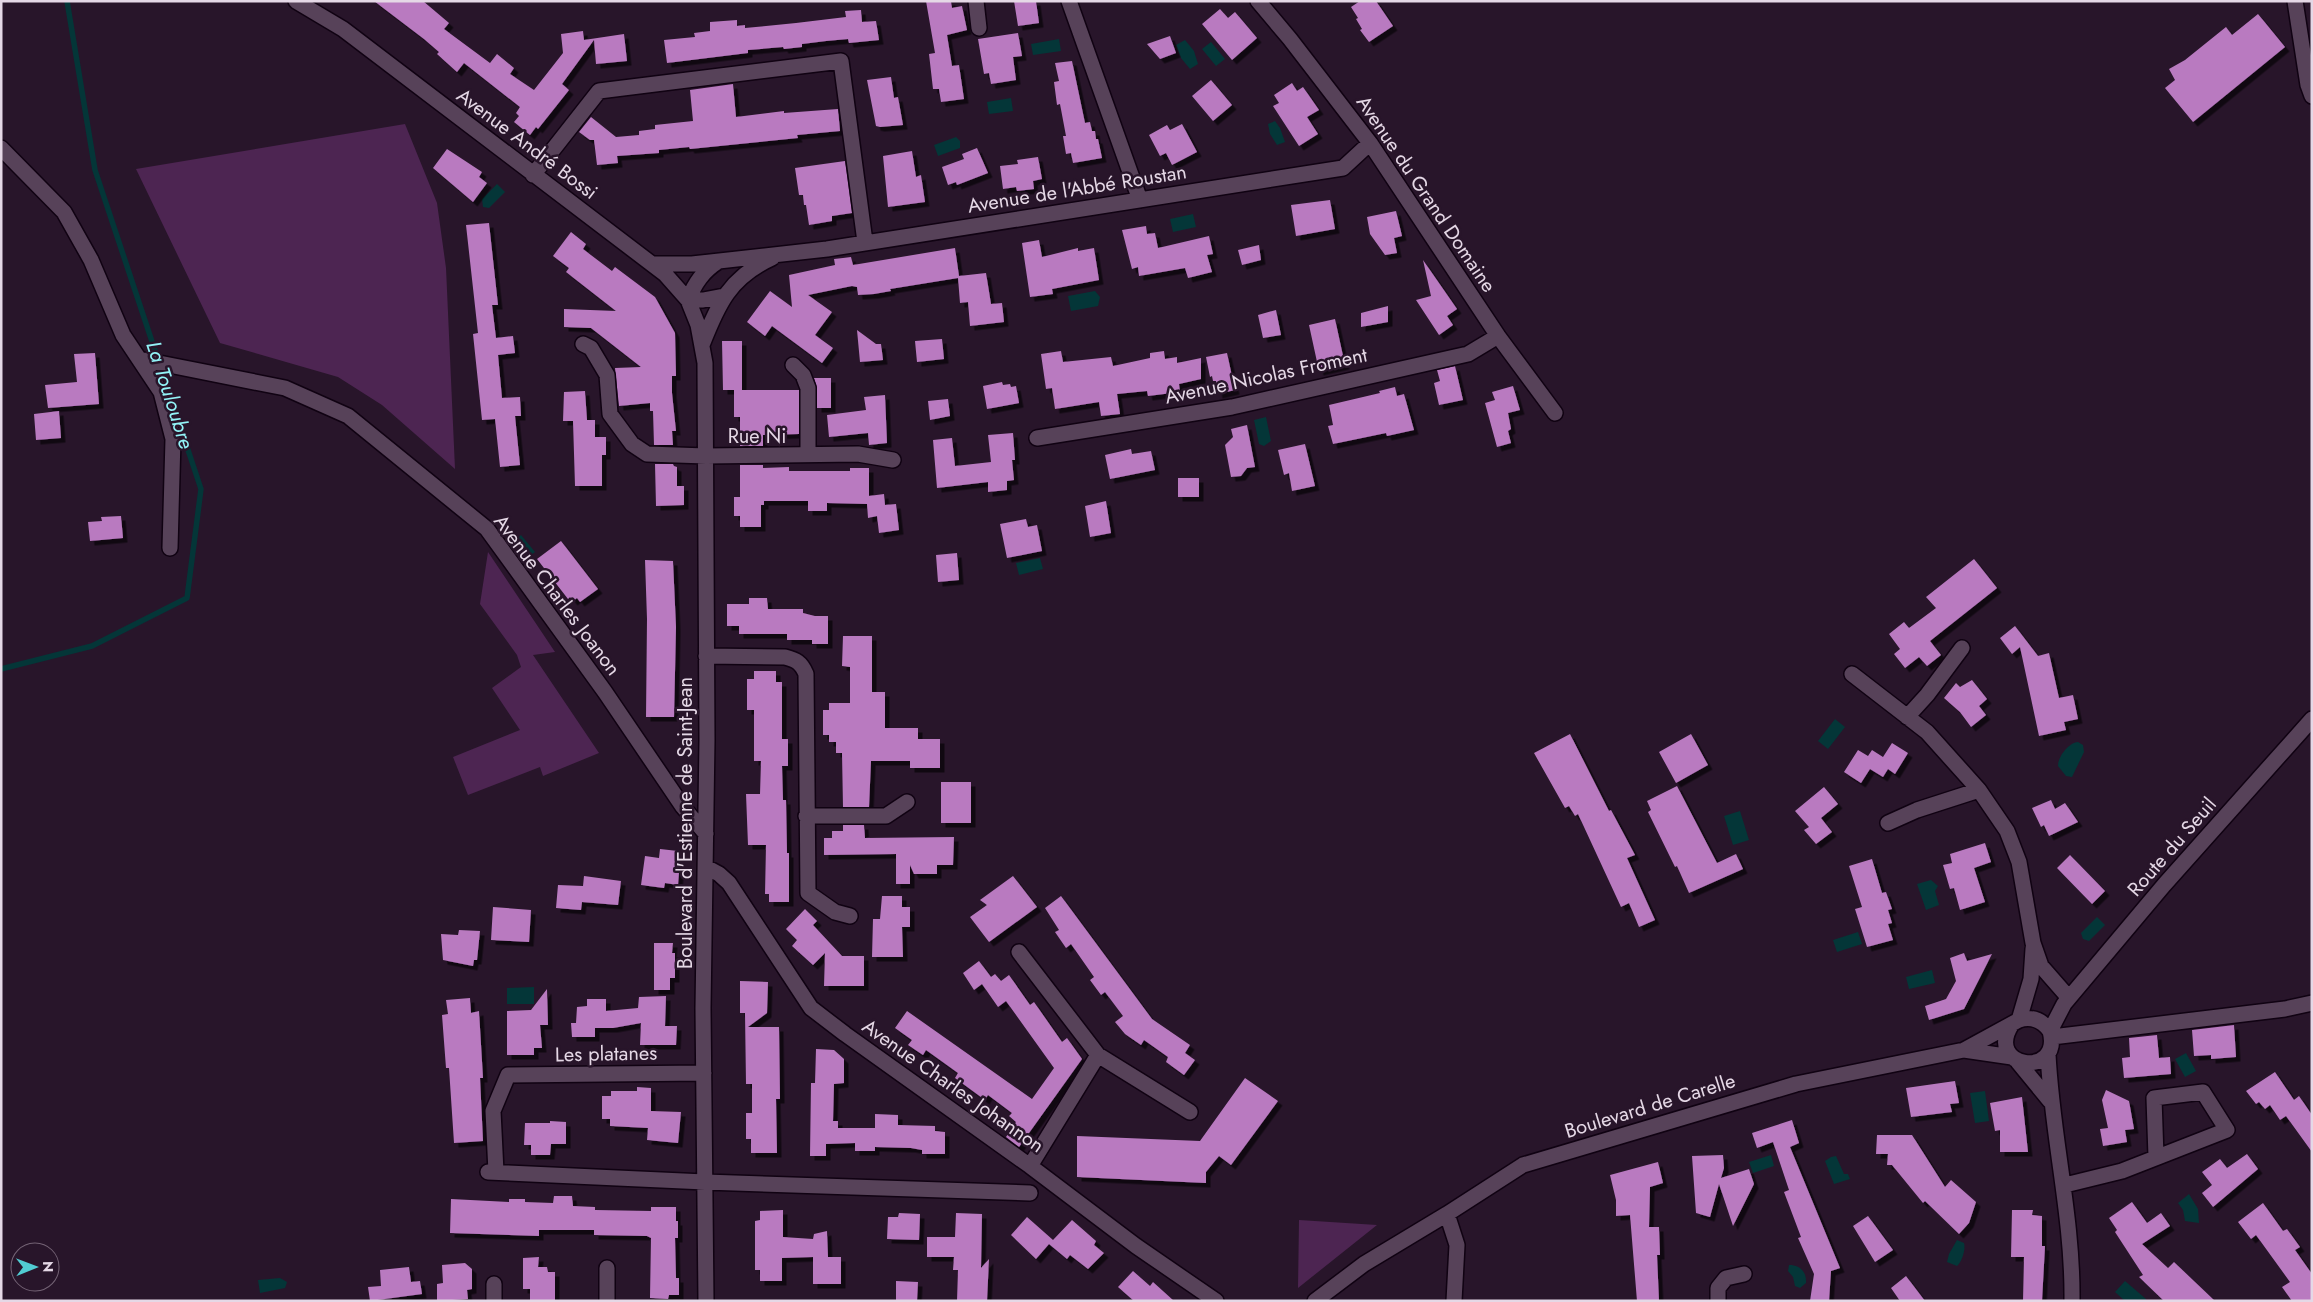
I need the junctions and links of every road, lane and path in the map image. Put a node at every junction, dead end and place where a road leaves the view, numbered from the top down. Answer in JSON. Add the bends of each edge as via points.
{"nodes":[{"id":1,"x":296,"y":1,"type":"edge"},
{"id":2,"x":976,"y":1,"type":"edge"},
{"id":3,"x":1070,"y":1,"type":"edge"},
{"id":4,"x":1258,"y":1,"type":"edge"},
{"id":5,"x":2295,"y":1,"type":"edge"},
{"id":6,"x":979,"y":28,"type":"dead end"},
{"id":7,"x":2312,"y":96,"type":"edge"},
{"id":8,"x":1370,"y":143,"type":"junction"},
{"id":9,"x":1,"y":148,"type":"edge"},
{"id":10,"x":533,"y":175,"type":"junction"},
{"id":11,"x":1140,"y":200,"type":"junction"},
{"id":12,"x":865,"y":242,"type":"junction"},
{"id":13,"x":780,"y":255,"type":"junction"},
{"id":14,"x":719,"y":261,"type":"junction"},
{"id":15,"x":652,"y":264,"type":"junction"},
{"id":16,"x":724,"y":296,"type":"junction"},
{"id":17,"x":688,"y":300,"type":"junction"},
{"id":18,"x":1498,"y":336,"type":"junction"},
{"id":19,"x":583,"y":344,"type":"dead end"},
{"id":20,"x":702,"y":345,"type":"junction"},
{"id":21,"x":139,"y":359,"type":"junction"},
{"id":22,"x":793,"y":365,"type":"dead end"},
{"id":23,"x":1555,"y":413,"type":"dead end"},
{"id":24,"x":1037,"y":438,"type":"dead end"},
{"id":25,"x":808,"y":455,"type":"junction"},
{"id":26,"x":706,"y":456,"type":"junction"},
{"id":27,"x":893,"y":460,"type":"dead end"},
{"id":28,"x":170,"y":548,"type":"dead end"},
{"id":29,"x":1962,"y":648,"type":"dead end"},
{"id":30,"x":706,"y":656,"type":"junction"},
{"id":31,"x":1852,"y":674,"type":"dead end"},
{"id":32,"x":1906,"y":716,"type":"junction"},
{"id":33,"x":2312,"y":719,"type":"edge"},
{"id":34,"x":1979,"y":790,"type":"junction"},
{"id":35,"x":907,"y":802,"type":"dead end"},
{"id":36,"x":806,"y":816,"type":"junction"},
{"id":37,"x":1888,"y":823,"type":"dead end"},
{"id":38,"x":706,"y":834,"type":"junction"},
{"id":39,"x":706,"y":867,"type":"junction"},
{"id":40,"x":850,"y":916,"type":"dead end"},
{"id":41,"x":2033,"y":943,"type":"junction"},
{"id":42,"x":1018,"y":952,"type":"dead end"},
{"id":43,"x":2066,"y":1001,"type":"junction"},
{"id":44,"x":2312,"y":1003,"type":"edge"},
{"id":45,"x":2021,"y":1021,"type":"junction"},
{"id":46,"x":2051,"y":1034,"type":"junction"},
{"id":47,"x":1964,"y":1050,"type":"junction"},
{"id":48,"x":2048,"y":1054,"type":"junction"},
{"id":49,"x":1098,"y":1055,"type":"junction"},
{"id":50,"x":2015,"y":1059,"type":"junction"},
{"id":51,"x":704,"y":1073,"type":"junction"},
{"id":52,"x":2050,"y":1101,"type":"junction"},
{"id":53,"x":1190,"y":1112,"type":"dead end"},
{"id":54,"x":2156,"y":1157,"type":"junction"},
{"id":55,"x":1030,"y":1166,"type":"junction"},
{"id":56,"x":705,"y":1182,"type":"junction"},
{"id":57,"x":2064,"y":1185,"type":"junction"},
{"id":58,"x":1030,"y":1193,"type":"dead end"},
{"id":59,"x":1447,"y":1214,"type":"junction"},
{"id":60,"x":607,"y":1268,"type":"dead end"},
{"id":61,"x":1744,"y":1274,"type":"dead end"},
{"id":62,"x":494,"y":1284,"type":"dead end"},
{"id":63,"x":494,"y":1301,"type":"edge"},
{"id":64,"x":607,"y":1301,"type":"edge"},
{"id":65,"x":706,"y":1301,"type":"edge"},
{"id":66,"x":1216,"y":1301,"type":"edge"},
{"id":67,"x":1315,"y":1301,"type":"edge"},
{"id":68,"x":1454,"y":1301,"type":"edge"},
{"id":69,"x":1718,"y":1301,"type":"edge"},
{"id":70,"x":2072,"y":1301,"type":"edge"}],
"edges":[{"from":1,"to":10,"type":"street","name":"Avenue André Bossi","via":[[343,29]]},
{"from":2,"to":6,"type":"street"},
{"from":3,"to":11,"type":"street"},
{"from":4,"to":8,"type":"street","name":"Avenue du Grand Domaine"},
{"from":5,"to":7,"type":"street"},
{"from":8,"to":11,"type":"street","name":"Avenue de l'Abbé Roustan","via":[[1343,168]]},
{"from":8,"to":18,"type":"street","name":"Avenue du Grand Domaine"},
{"from":9,"to":21,"type":"street","via":[[64,212],[91,260],[123,334]]},
{"from":10,"to":12,"type":"street","via":[[600,91],[841,61]]},
{"from":10,"to":15,"type":"street","name":"Avenue André Bossi"},
{"from":11,"to":12,"type":"street","name":"Avenue de l'Abbé Roustan"},
{"from":12,"to":13,"type":"street","name":"Avenue de l'Abbé Roustan"},
{"from":13,"to":14,"type":"street","name":"Avenue de l'Abbé Roustan"},
{"from":13,"to":16,"type":"street","name":"Avenue de l'Abbé Roustan","via":[[756,265]]},
{"from":14,"to":15,"type":"street","name":"Avenue de l'Abbé Roustan"},
{"from":14,"to":17,"type":"street","via":[[702,275]]},
{"from":15,"to":17,"type":"street","name":"Avenue André Bossi"},
{"from":16,"to":17,"type":"street"},
{"from":16,"to":20,"type":"street","name":"Avenue de l'Abbé Roustan"},
{"from":17,"to":20,"type":"street","name":"Avenue André Bossi"},
{"from":18,"to":23,"type":"street","name":"Avenue du Grand Domaine"},
{"from":18,"to":24,"type":"street","name":"Avenue Nicolas Froment","via":[[1468,354],[1232,407]]},
{"from":19,"to":26,"type":"street","name":"Rue Ni","via":[[591,348],[607,374],[610,414],[632,444],[647,454]]},
{"from":20,"to":26,"type":"street","name":"Boulevard d'Estienne de Saint-Jean"},
{"from":21,"to":28,"type":"street","via":[[161,392],[173,439]]},
{"from":21,"to":38,"type":"street","name":"Avenue Charles Joanon","via":[[285,388],[348,416],[487,528],[683,807]]},
{"from":22,"to":25,"type":"street","name":"Rue Ni","via":[[803,375],[808,388]]},
{"from":25,"to":26,"type":"street","name":"Rue Ni"},
{"from":25,"to":27,"type":"street","name":"Rue Ni","via":[[858,454]]},
{"from":26,"to":30,"type":"street","name":"Boulevard d'Estienne de Saint-Jean"},
{"from":29,"to":32,"type":"street","via":[[1927,695]]},
{"from":30,"to":36,"type":"street","via":[[785,657],[802,665],[806,674]]},
{"from":30,"to":38,"type":"street","name":"Boulevard d'Estienne de Saint-Jean"},
{"from":31,"to":32,"type":"street"},
{"from":32,"to":34,"type":"street","via":[[1927,732]]},
{"from":33,"to":43,"type":"street","name":"Route du Seuil"},
{"from":34,"to":37,"type":"street"},
{"from":34,"to":41,"type":"street","via":[[2007,830],[2019,862]]},
{"from":35,"to":36,"type":"street","via":[[886,816]]},
{"from":36,"to":40,"type":"street","via":[[808,893],[835,912]]},
{"from":38,"to":39,"type":"street","name":"Boulevard d'Estienne de Saint-Jean"},
{"from":39,"to":51,"type":"street","name":"Boulevard d'Estienne de Saint-Jean"},
{"from":39,"to":55,"type":"street","name":"Avenue Charles Johannon","via":[[729,884],[811,1008]]},
{"from":41,"to":43,"type":"street","via":[[2042,966]]},
{"from":41,"to":45,"type":"street","via":[[2031,978]]},
{"from":42,"to":49,"type":"street"},
{"from":43,"to":45,"type":"street","name":"Route du Seuil"},
{"from":43,"to":46,"type":"street","name":"Route du Seuil"},
{"from":44,"to":46,"type":"street","via":[[2285,1009]]},
{"from":45,"to":46,"type":"street","via":[[2045,1025]]},
{"from":45,"to":47,"type":"street","name":"Boulevard de Carelle"},
{"from":45,"to":50,"type":"street","via":[[2005,1040]]},
{"from":46,"to":48,"type":"street"},
{"from":47,"to":50,"type":"street","name":"Boulevard de Carelle"},
{"from":47,"to":59,"type":"street","name":"Boulevard de Carelle","via":[[1796,1084],[1523,1165]]},
{"from":48,"to":50,"type":"street","via":[[2034,1063]]},
{"from":48,"to":52,"type":"street"},
{"from":49,"to":53,"type":"street"},
{"from":49,"to":55,"type":"street"},
{"from":50,"to":52,"type":"street"},
{"from":51,"to":56,"type":"street","name":"Boulevard d'Estienne de Saint-Jean"},
{"from":51,"to":56,"type":"street","name":"Les platanes","via":[[508,1075],[493,1111],[492,1172]]},
{"from":52,"to":57,"type":"street"},
{"from":54,"to":54,"type":"street","via":[[2154,1098],[2203,1092],[2226,1130]]},
{"from":54,"to":57,"type":"street","via":[[2122,1171]]},
{"from":55,"to":66,"type":"street","name":"Avenue Charles Johannon"},
{"from":56,"to":58,"type":"street"},
{"from":56,"to":65,"type":"street","name":"Boulevard d'Estienne de Saint-Jean"},
{"from":57,"to":70,"type":"street"},
{"from":59,"to":67,"type":"street","name":"Boulevard de Carelle","via":[[1364,1264]]},
{"from":59,"to":68,"type":"street","via":[[1457,1245]]},
{"from":60,"to":64,"type":"street"},
{"from":61,"to":69,"type":"street","via":[[1726,1278],[1718,1288]]},
{"from":62,"to":63,"type":"street"}]}
